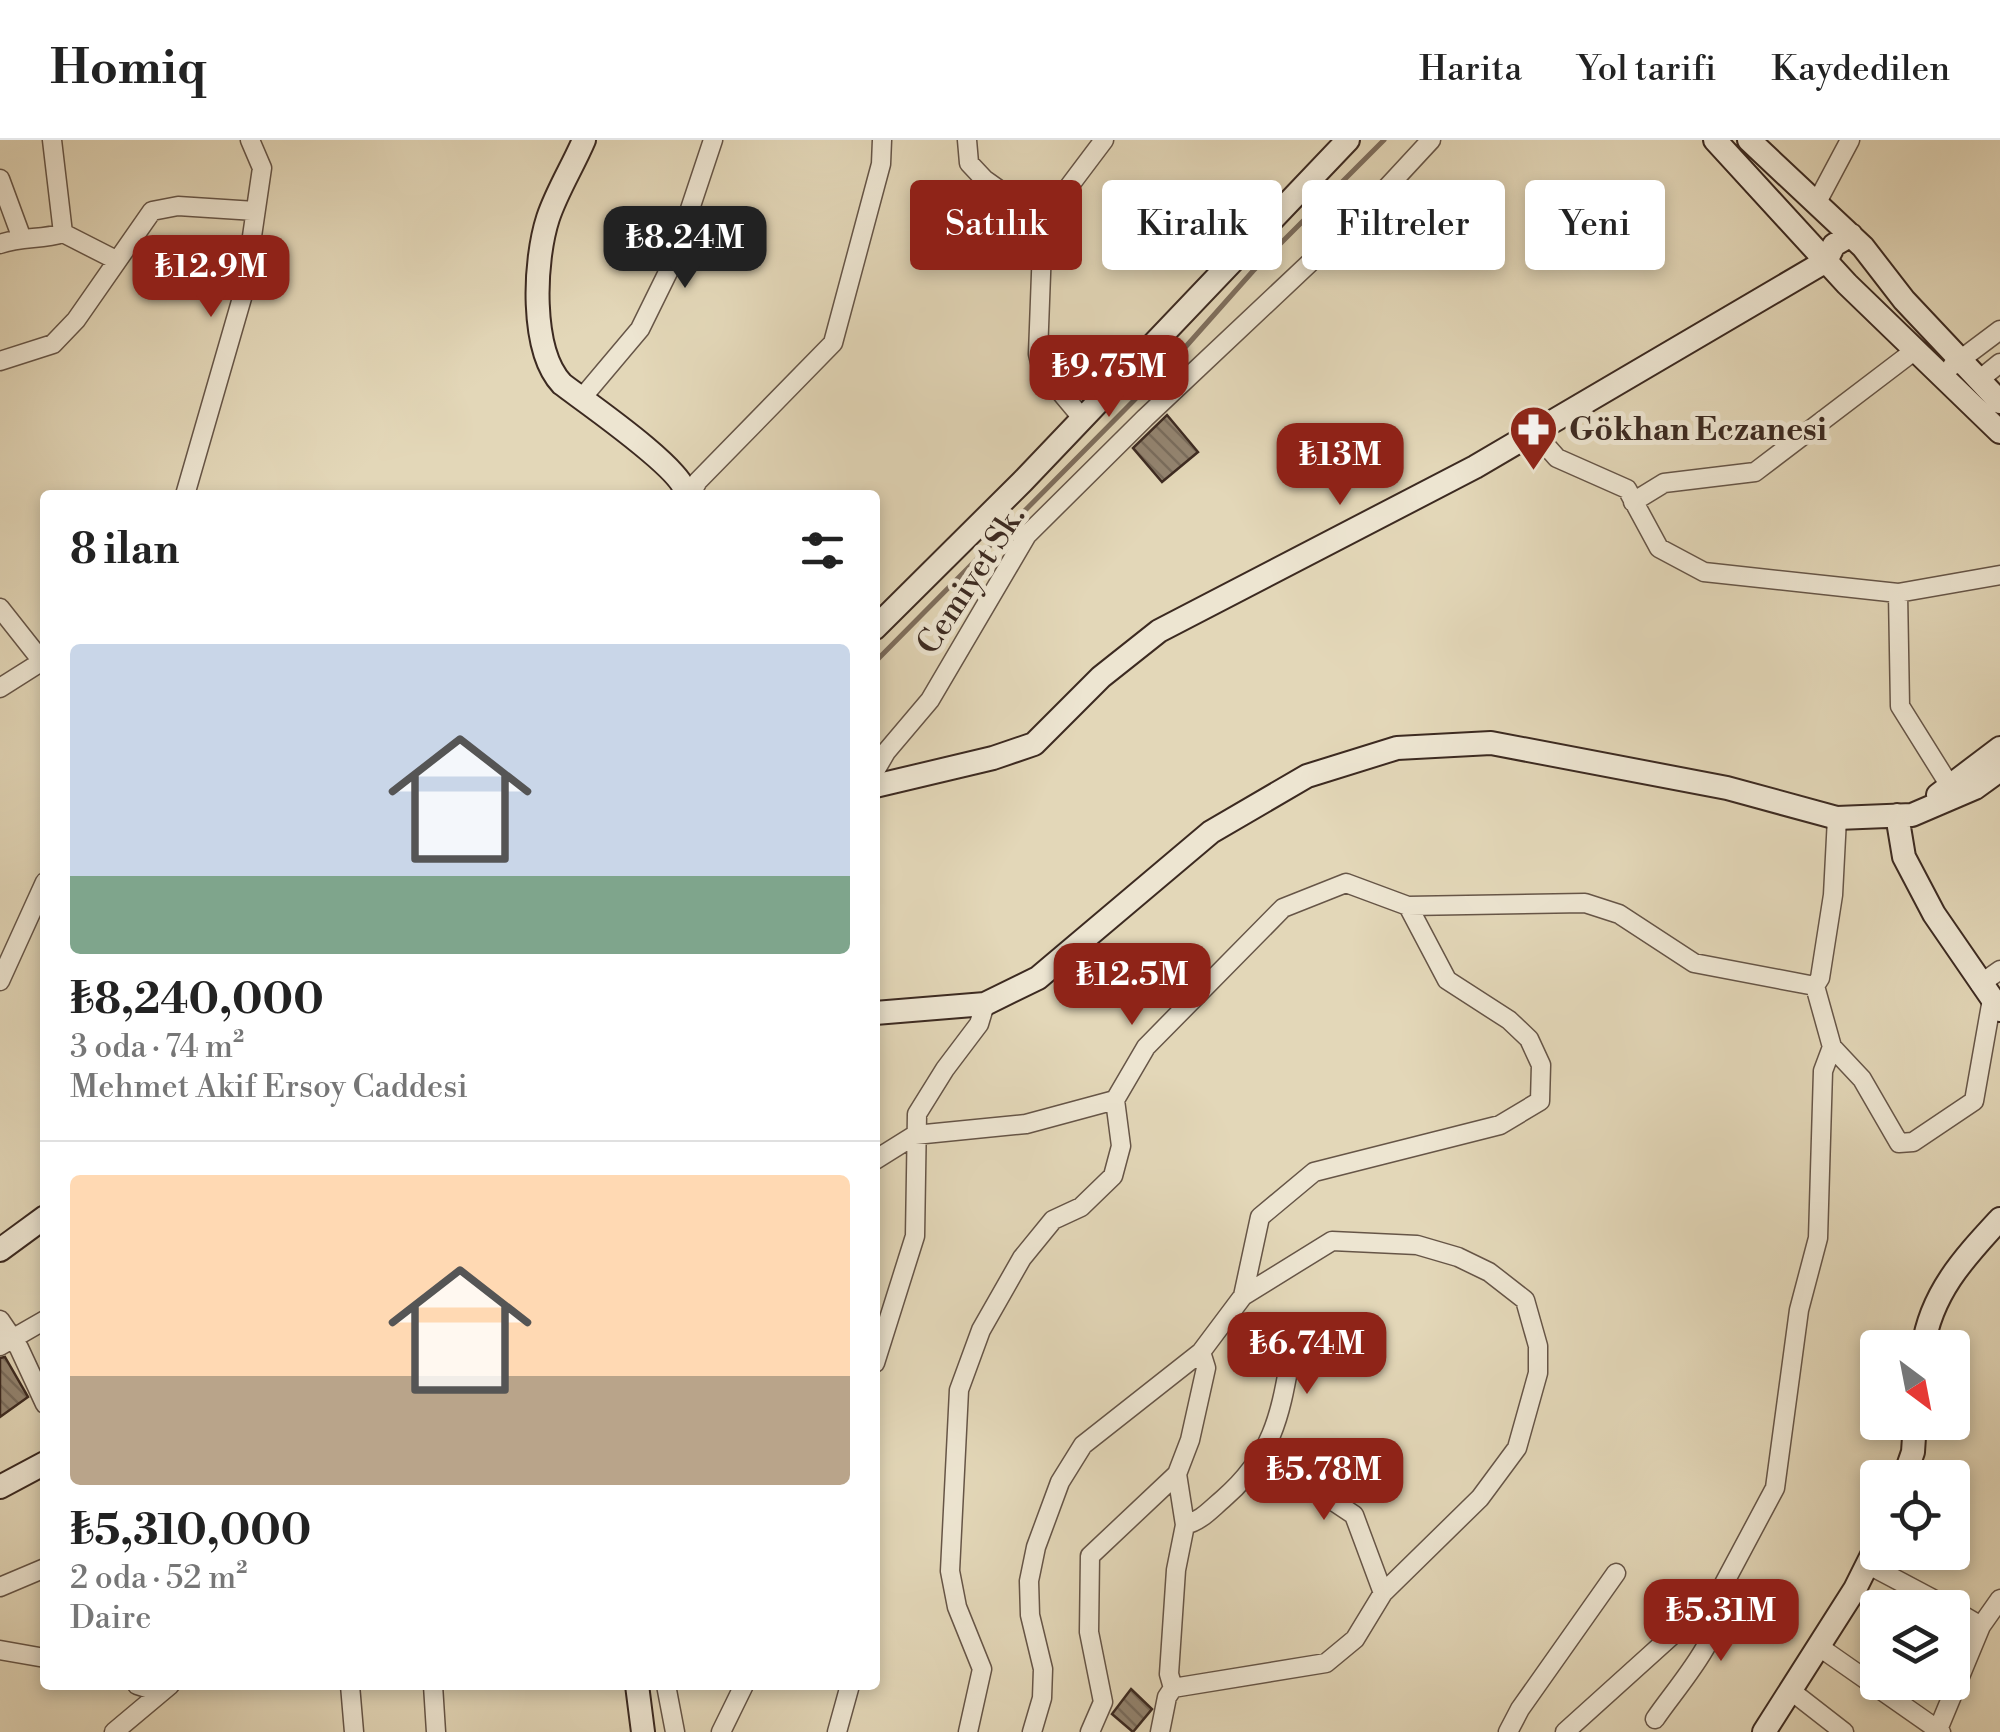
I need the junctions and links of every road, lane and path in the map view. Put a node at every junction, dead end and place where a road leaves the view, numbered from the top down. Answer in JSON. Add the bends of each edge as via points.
{"nodes":[{"id":1,"x":52,"y":140,"type":"edge"},
{"id":2,"x":250,"y":140,"type":"edge"},
{"id":3,"x":584,"y":140,"type":"edge"},
{"id":4,"x":713,"y":140,"type":"edge"},
{"id":5,"x":882,"y":140,"type":"edge"},
{"id":6,"x":967,"y":140,"type":"edge"},
{"id":7,"x":1104,"y":140,"type":"edge"},
{"id":8,"x":1348,"y":140,"type":"edge"},
{"id":9,"x":1431,"y":140,"type":"edge"},
{"id":10,"x":1715,"y":140,"type":"edge"},
{"id":11,"x":1749,"y":140,"type":"edge"},
{"id":12,"x":1850,"y":140,"type":"edge"},
{"id":13,"x":0,"y":179,"type":"edge"},
{"id":14,"x":985,"y":180,"type":"edge"},
{"id":15,"x":1074,"y":180,"type":"edge"},
{"id":16,"x":1816,"y":204,"type":"junction"},
{"id":17,"x":256,"y":211,"type":"junction"},
{"id":18,"x":63,"y":232,"type":"junction"},
{"id":19,"x":1851,"y":234,"type":"junction"},
{"id":20,"x":21,"y":236,"type":"junction"},
{"id":21,"x":0,"y":244,"type":"edge"},
{"id":22,"x":116,"y":260,"type":"junction"},
{"id":23,"x":1826,"y":261,"type":"junction"},
{"id":24,"x":1876,"y":264,"type":"junction"},
{"id":25,"x":1041,"y":270,"type":"edge"},
{"id":26,"x":1848,"y":284,"type":"junction"},
{"id":27,"x":2000,"y":330,"type":"edge"},
{"id":28,"x":1914,"y":351,"type":"junction"},
{"id":29,"x":2,"y":355,"type":"edge"},
{"id":30,"x":1959,"y":359,"type":"junction"},
{"id":31,"x":2000,"y":363,"type":"edge"},
{"id":32,"x":1941,"y":377,"type":"junction"},
{"id":33,"x":1979,"y":380,"type":"junction"},
{"id":34,"x":581,"y":399,"type":"junction"},
{"id":35,"x":2000,"y":402,"type":"edge"},
{"id":36,"x":1083,"y":419,"type":"junction"},
{"id":37,"x":1534,"y":432,"type":"junction"},
{"id":38,"x":2000,"y":432,"type":"edge"},
{"id":39,"x":186,"y":490,"type":"edge"},
{"id":40,"x":687,"y":490,"type":"edge"},
{"id":41,"x":692,"y":490,"type":"edge"},
{"id":42,"x":1633,"y":502,"type":"junction"},
{"id":43,"x":2000,"y":574,"type":"edge"},
{"id":44,"x":1898,"y":593,"type":"junction"},
{"id":45,"x":0,"y":608,"type":"edge"},
{"id":46,"x":880,"y":623,"type":"edge"},
{"id":47,"x":40,"y":660,"type":"edge"},
{"id":48,"x":40,"y":666,"type":"edge"},
{"id":49,"x":0,"y":688,"type":"edge"},
{"id":50,"x":2000,"y":748,"type":"edge"},
{"id":51,"x":880,"y":762,"type":"edge"},
{"id":52,"x":2000,"y":770,"type":"edge"},
{"id":53,"x":880,"y":785,"type":"edge"},
{"id":54,"x":1950,"y":786,"type":"junction"},
{"id":55,"x":1904,"y":815,"type":"junction"},
{"id":56,"x":1837,"y":818,"type":"junction"},
{"id":57,"x":40,"y":893,"type":"edge"},
{"id":58,"x":1408,"y":906,"type":"junction"},
{"id":59,"x":2000,"y":970,"type":"edge"},
{"id":60,"x":0,"y":981,"type":"edge"},
{"id":61,"x":1816,"y":986,"type":"junction"},
{"id":62,"x":1991,"y":998,"type":"edge"},
{"id":63,"x":985,"y":1004,"type":"junction"},
{"id":64,"x":880,"y":1013,"type":"edge"},
{"id":65,"x":1832,"y":1047,"type":"junction"},
{"id":66,"x":1115,"y":1100,"type":"junction"},
{"id":67,"x":915,"y":1135,"type":"junction"},
{"id":68,"x":880,"y":1157,"type":"edge"},
{"id":69,"x":2000,"y":1220,"type":"edge"},
{"id":70,"x":40,"y":1221,"type":"edge"},
{"id":71,"x":0,"y":1250,"type":"edge"},
{"id":72,"x":1243,"y":1296,"type":"junction"},
{"id":73,"x":0,"y":1320,"type":"edge"},
{"id":74,"x":40,"y":1323,"type":"edge"},
{"id":75,"x":1297,"y":1324,"type":"dead end"},
{"id":76,"x":1926,"y":1330,"type":"edge"},
{"id":77,"x":6,"y":1342,"type":"edge"},
{"id":78,"x":880,"y":1347,"type":"edge"},
{"id":79,"x":1202,"y":1352,"type":"junction"},
{"id":80,"x":40,"y":1396,"type":"edge"},
{"id":81,"x":1264,"y":1455,"type":"junction"},
{"id":82,"x":40,"y":1465,"type":"edge"},
{"id":83,"x":1177,"y":1474,"type":"junction"},
{"id":84,"x":0,"y":1486,"type":"edge"},
{"id":85,"x":1184,"y":1526,"type":"junction"},
{"id":86,"x":40,"y":1570,"type":"edge"},
{"id":87,"x":1863,"y":1570,"type":"edge"},
{"id":88,"x":1896,"y":1570,"type":"edge"},
{"id":89,"x":1616,"y":1573,"type":"dead end"},
{"id":90,"x":0,"y":1587,"type":"edge"},
{"id":91,"x":1925,"y":1590,"type":"edge"},
{"id":92,"x":1383,"y":1593,"type":"junction"},
{"id":93,"x":1718,"y":1594,"type":"junction"},
{"id":94,"x":2000,"y":1599,"type":"edge"},
{"id":95,"x":1970,"y":1619,"type":"edge"},
{"id":96,"x":1982,"y":1626,"type":"junction"},
{"id":97,"x":1818,"y":1646,"type":"junction"},
{"id":98,"x":0,"y":1650,"type":"edge"},
{"id":99,"x":40,"y":1657,"type":"edge"},
{"id":100,"x":1173,"y":1688,"type":"junction"},
{"id":101,"x":163,"y":1690,"type":"edge"},
{"id":102,"x":350,"y":1690,"type":"edge"},
{"id":103,"x":433,"y":1690,"type":"edge"},
{"id":104,"x":638,"y":1690,"type":"edge"},
{"id":105,"x":667,"y":1690,"type":"edge"},
{"id":106,"x":742,"y":1690,"type":"edge"},
{"id":107,"x":849,"y":1690,"type":"edge"},
{"id":108,"x":1790,"y":1690,"type":"junction"},
{"id":109,"x":1655,"y":1718,"type":"dead end"},
{"id":110,"x":1939,"y":1731,"type":"edge"},
{"id":111,"x":114,"y":1732,"type":"edge"},
{"id":112,"x":354,"y":1732,"type":"edge"},
{"id":113,"x":436,"y":1732,"type":"edge"},
{"id":114,"x":643,"y":1732,"type":"edge"},
{"id":115,"x":674,"y":1732,"type":"edge"},
{"id":116,"x":721,"y":1732,"type":"edge"},
{"id":117,"x":838,"y":1732,"type":"edge"},
{"id":118,"x":968,"y":1732,"type":"edge"},
{"id":119,"x":1032,"y":1732,"type":"edge"},
{"id":120,"x":1090,"y":1732,"type":"edge"},
{"id":121,"x":1160,"y":1732,"type":"edge"},
{"id":122,"x":1508,"y":1732,"type":"edge"},
{"id":123,"x":1565,"y":1732,"type":"edge"},
{"id":124,"x":1764,"y":1732,"type":"edge"},
{"id":125,"x":1844,"y":1732,"type":"edge"}],
"edges":[{"from":1,"to":18,"type":"street"},
{"from":2,"to":17,"type":"street","via":[[262,168]]},
{"from":3,"to":34,"type":"street","via":[[547,220],[539,317],[554,375]]},
{"from":4,"to":34,"type":"street","via":[[670,266],[640,329]]},
{"from":5,"to":41,"type":"street","via":[[834,343]]},
{"from":6,"to":14,"type":"street","via":[[970,163]]},
{"from":7,"to":15,"type":"street"},
{"from":8,"to":36,"type":"street"},
{"from":9,"to":51,"type":"street","name":"Cemiyet Sk.","via":[[1027,535],[930,700]]},
{"from":10,"to":23,"type":"street"},
{"from":11,"to":16,"type":"street"},
{"from":12,"to":16,"type":"street"},
{"from":13,"to":20,"type":"street"},
{"from":16,"to":19,"type":"street"},
{"from":17,"to":22,"type":"street","via":[[152,211]]},
{"from":17,"to":39,"type":"street","via":[[244,290]]},
{"from":18,"to":20,"type":"street","via":[[46,239]]},
{"from":18,"to":22,"type":"street"},
{"from":19,"to":23,"type":"street","via":[[1834,245]]},
{"from":19,"to":24,"type":"street"},
{"from":20,"to":21,"type":"street"},
{"from":22,"to":29,"type":"street","via":[[53,344]]},
{"from":23,"to":26,"type":"street"},
{"from":23,"to":37,"type":"street"},
{"from":24,"to":26,"type":"street"},
{"from":24,"to":30,"type":"street"},
{"from":25,"to":36,"type":"street","via":[[1042,370]]},
{"from":26,"to":28,"type":"street"},
{"from":27,"to":30,"type":"street"},
{"from":28,"to":32,"type":"street"},
{"from":28,"to":42,"type":"street","via":[[1756,472],[1664,483]]},
{"from":30,"to":32,"type":"street"},
{"from":30,"to":33,"type":"street"},
{"from":31,"to":33,"type":"street"},
{"from":32,"to":38,"type":"street"},
{"from":33,"to":35,"type":"street"},
{"from":34,"to":40,"type":"street","via":[[669,467]]},
{"from":36,"to":46,"type":"street"},
{"from":37,"to":42,"type":"street","via":[[1557,458],[1627,489]]},
{"from":37,"to":53,"type":"street","via":[[1159,630],[1100,677],[1034,744]]},
{"from":42,"to":44,"type":"street","via":[[1659,548],[1704,572]]},
{"from":43,"to":44,"type":"street"},
{"from":44,"to":54,"type":"street","via":[[1900,706]]},
{"from":45,"to":47,"type":"street"},
{"from":48,"to":49,"type":"street"},
{"from":50,"to":54,"type":"street"},
{"from":52,"to":55,"type":"street","via":[[1975,788]]},
{"from":54,"to":55,"type":"street"},
{"from":55,"to":56,"type":"street"},
{"from":55,"to":62,"type":"street","via":[[1904,856]]},
{"from":56,"to":61,"type":"street","via":[[1833,895]]},
{"from":56,"to":63,"type":"street","via":[[1727,788],[1491,743],[1397,748],[1307,776],[1212,832],[1038,978]]},
{"from":57,"to":60,"type":"street"},
{"from":58,"to":61,"type":"street","via":[[1585,903],[1619,914],[1694,963]]},
{"from":58,"to":66,"type":"street","via":[[1346,883],[1283,908],[1146,1047]]},
{"from":58,"to":72,"type":"street","via":[[1447,980],[1530,1039],[1540,1066],[1540,1101],[1500,1125],[1314,1172],[1260,1217]]},
{"from":59,"to":62,"type":"street"},
{"from":61,"to":65,"type":"street"},
{"from":62,"to":65,"type":"street","via":[[1974,1101],[1913,1142],[1898,1142],[1862,1079]]},
{"from":63,"to":64,"type":"street"},
{"from":63,"to":67,"type":"street","via":[[979,1024],[918,1114]]},
{"from":65,"to":93,"type":"street","via":[[1823,1071],[1818,1238],[1798,1310],[1775,1488]]},
{"from":66,"to":67,"type":"street","via":[[1026,1124]]},
{"from":66,"to":118,"type":"street","via":[[1121,1146],[1113,1176],[1081,1206],[1053,1220],[1022,1258],[981,1330],[959,1390],[950,1571],[982,1669]]},
{"from":67,"to":68,"type":"street"},
{"from":67,"to":78,"type":"street","via":[[915,1236]]},
{"from":69,"to":76,"type":"street","via":[[1953,1270]]},
{"from":70,"to":71,"type":"street"},
{"from":72,"to":79,"type":"street"},
{"from":72,"to":92,"type":"street","via":[[1332,1241],[1417,1245],[1458,1257],[1526,1300],[1538,1373],[1517,1448],[1480,1498]]},
{"from":73,"to":77,"type":"street"},
{"from":74,"to":77,"type":"street"},
{"from":75,"to":81,"type":"street","via":[[1281,1409]]},
{"from":77,"to":80,"type":"street"},
{"from":79,"to":83,"type":"street","via":[[1206,1368]]},
{"from":79,"to":119,"type":"street","via":[[1083,1445],[1060,1482],[1029,1580],[1043,1669]]},
{"from":81,"to":85,"type":"street","via":[[1198,1522]]},
{"from":81,"to":92,"type":"street","via":[[1354,1514]]},
{"from":82,"to":84,"type":"street"},
{"from":83,"to":85,"type":"street"},
{"from":83,"to":120,"type":"street","via":[[1090,1556],[1089,1632],[1104,1702]]},
{"from":85,"to":100,"type":"street"},
{"from":86,"to":90,"type":"street"},
{"from":87,"to":97,"type":"street"},
{"from":88,"to":91,"type":"street"},
{"from":89,"to":122,"type":"street"},
{"from":92,"to":100,"type":"street","via":[[1355,1640],[1326,1664]]},
{"from":93,"to":109,"type":"street","via":[[1717,1629]]},
{"from":93,"to":123,"type":"street"},
{"from":94,"to":96,"type":"street"},
{"from":95,"to":96,"type":"street"},
{"from":96,"to":110,"type":"street"},
{"from":97,"to":108,"type":"street"},
{"from":97,"to":110,"type":"street"},
{"from":98,"to":99,"type":"street"},
{"from":100,"to":121,"type":"street"},
{"from":101,"to":111,"type":"street"},
{"from":102,"to":112,"type":"street"},
{"from":103,"to":113,"type":"street"},
{"from":104,"to":114,"type":"street"},
{"from":105,"to":115,"type":"street"},
{"from":106,"to":116,"type":"street"},
{"from":107,"to":117,"type":"street"},
{"from":108,"to":124,"type":"street"},
{"from":108,"to":125,"type":"street"}]}
